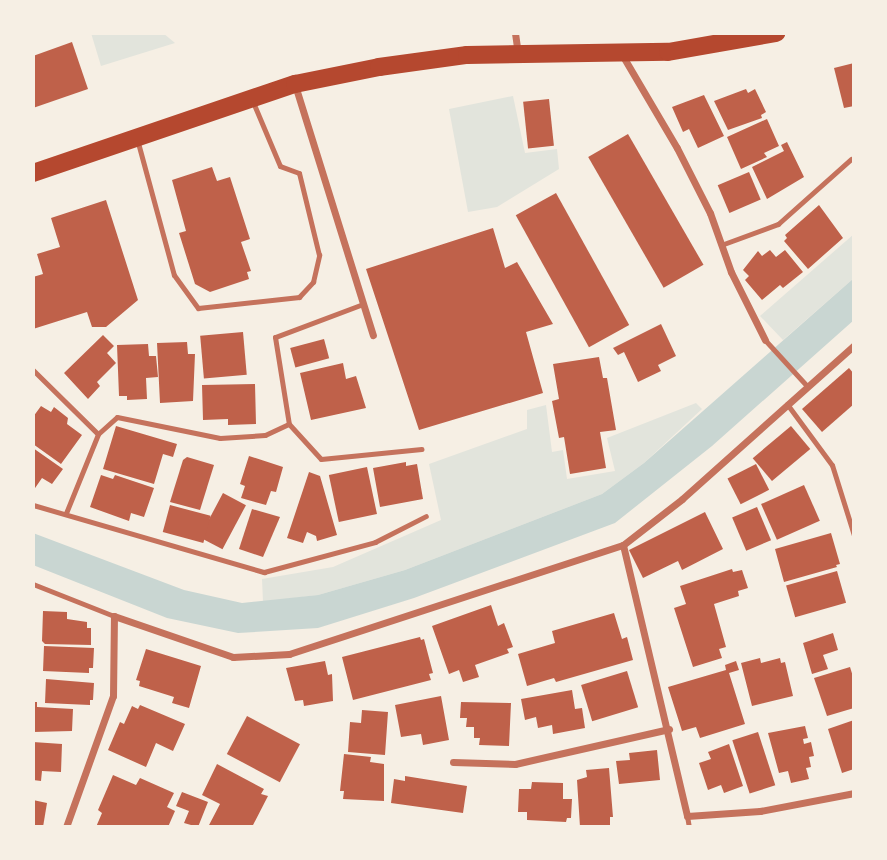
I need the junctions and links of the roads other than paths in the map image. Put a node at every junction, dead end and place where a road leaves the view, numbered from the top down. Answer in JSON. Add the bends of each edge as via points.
{"nodes":[{"id":1,"x":515,"y":33,"type":"edge"},
{"id":2,"x":776,"y":33,"type":"edge"},
{"id":3,"x":621,"y":53,"type":"junction"},
{"id":4,"x":518,"y":54,"type":"junction"},
{"id":5,"x":295,"y":84,"type":"junction"},
{"id":6,"x":251,"y":99,"type":"junction"},
{"id":7,"x":137,"y":138,"type":"junction"},
{"id":8,"x":851,"y":159,"type":"dead end"},
{"id":9,"x":33,"y":173,"type":"edge"},
{"id":10,"x":721,"y":245,"type":"junction"},
{"id":11,"x":363,"y":304,"type":"junction"},
{"id":12,"x":373,"y":335,"type":"dead end"},
{"id":13,"x":765,"y":340,"type":"joint"},
{"id":14,"x":854,"y":345,"type":"edge"},
{"id":15,"x":33,"y":370,"type":"edge"},
{"id":16,"x":807,"y":386,"type":"junction"},
{"id":17,"x":787,"y":404,"type":"junction"},
{"id":18,"x":289,"y":424,"type":"junction"},
{"id":19,"x":98,"y":434,"type":"junction"},
{"id":20,"x":422,"y":449,"type":"dead end"},
{"id":21,"x":33,"y":505,"type":"edge"},
{"id":22,"x":65,"y":513,"type":"junction"},
{"id":23,"x":426,"y":516,"type":"dead end"},
{"id":24,"x":854,"y":535,"type":"edge"},
{"id":25,"x":623,"y":545,"type":"junction"},
{"id":26,"x":33,"y":584,"type":"edge"},
{"id":27,"x":114,"y":616,"type":"junction"},
{"id":28,"x":669,"y":729,"type":"junction"},
{"id":29,"x":453,"y":762,"type":"dead end"},
{"id":30,"x":854,"y":793,"type":"edge"},
{"id":31,"x":687,"y":816,"type":"junction"},
{"id":32,"x":66,"y":827,"type":"edge"},
{"id":33,"x":689,"y":827,"type":"edge"}],
"edges":[{"from":1,"to":4,"type":"street"},
{"from":2,"to":3,"type":"main road","via":[[668,52]]},
{"from":3,"to":4,"type":"main road"},
{"from":3,"to":10,"type":"street","via":[[677,148]]},
{"from":4,"to":5,"type":"main road","via":[[467,55]]},
{"from":5,"to":6,"type":"main road"},
{"from":5,"to":11,"type":"street"},
{"from":6,"to":7,"type":"main road"},
{"from":6,"to":7,"type":"lane","via":[[279,166],[299,173],[319,255],[313,282],[299,297],[198,308],[174,275]]},
{"from":7,"to":9,"type":"main road"},
{"from":8,"to":10,"type":"lane","via":[[778,224]]},
{"from":10,"to":13,"type":"street"},
{"from":11,"to":12,"type":"street"},
{"from":11,"to":18,"type":"lane","via":[[275,337]]},
{"from":13,"to":16,"type":"lane"},
{"from":14,"to":16,"type":"street"},
{"from":15,"to":19,"type":"lane"},
{"from":16,"to":17,"type":"street"},
{"from":17,"to":24,"type":"lane","via":[[832,466]]},
{"from":17,"to":25,"type":"street","via":[[682,499]]},
{"from":18,"to":19,"type":"lane","via":[[265,436],[220,438],[117,416]]},
{"from":18,"to":20,"type":"lane","via":[[321,459]]},
{"from":19,"to":22,"type":"lane"},
{"from":21,"to":22,"type":"lane"},
{"from":22,"to":23,"type":"lane","via":[[264,572],[375,542]]},
{"from":25,"to":27,"type":"street","via":[[289,654],[233,657]]},
{"from":25,"to":28,"type":"street"},
{"from":26,"to":27,"type":"lane"},
{"from":27,"to":32,"type":"street","via":[[113,695]]},
{"from":28,"to":29,"type":"street","via":[[515,764]]},
{"from":28,"to":31,"type":"street"},
{"from":30,"to":31,"type":"street","via":[[760,811]]},
{"from":31,"to":33,"type":"lane"}]}
